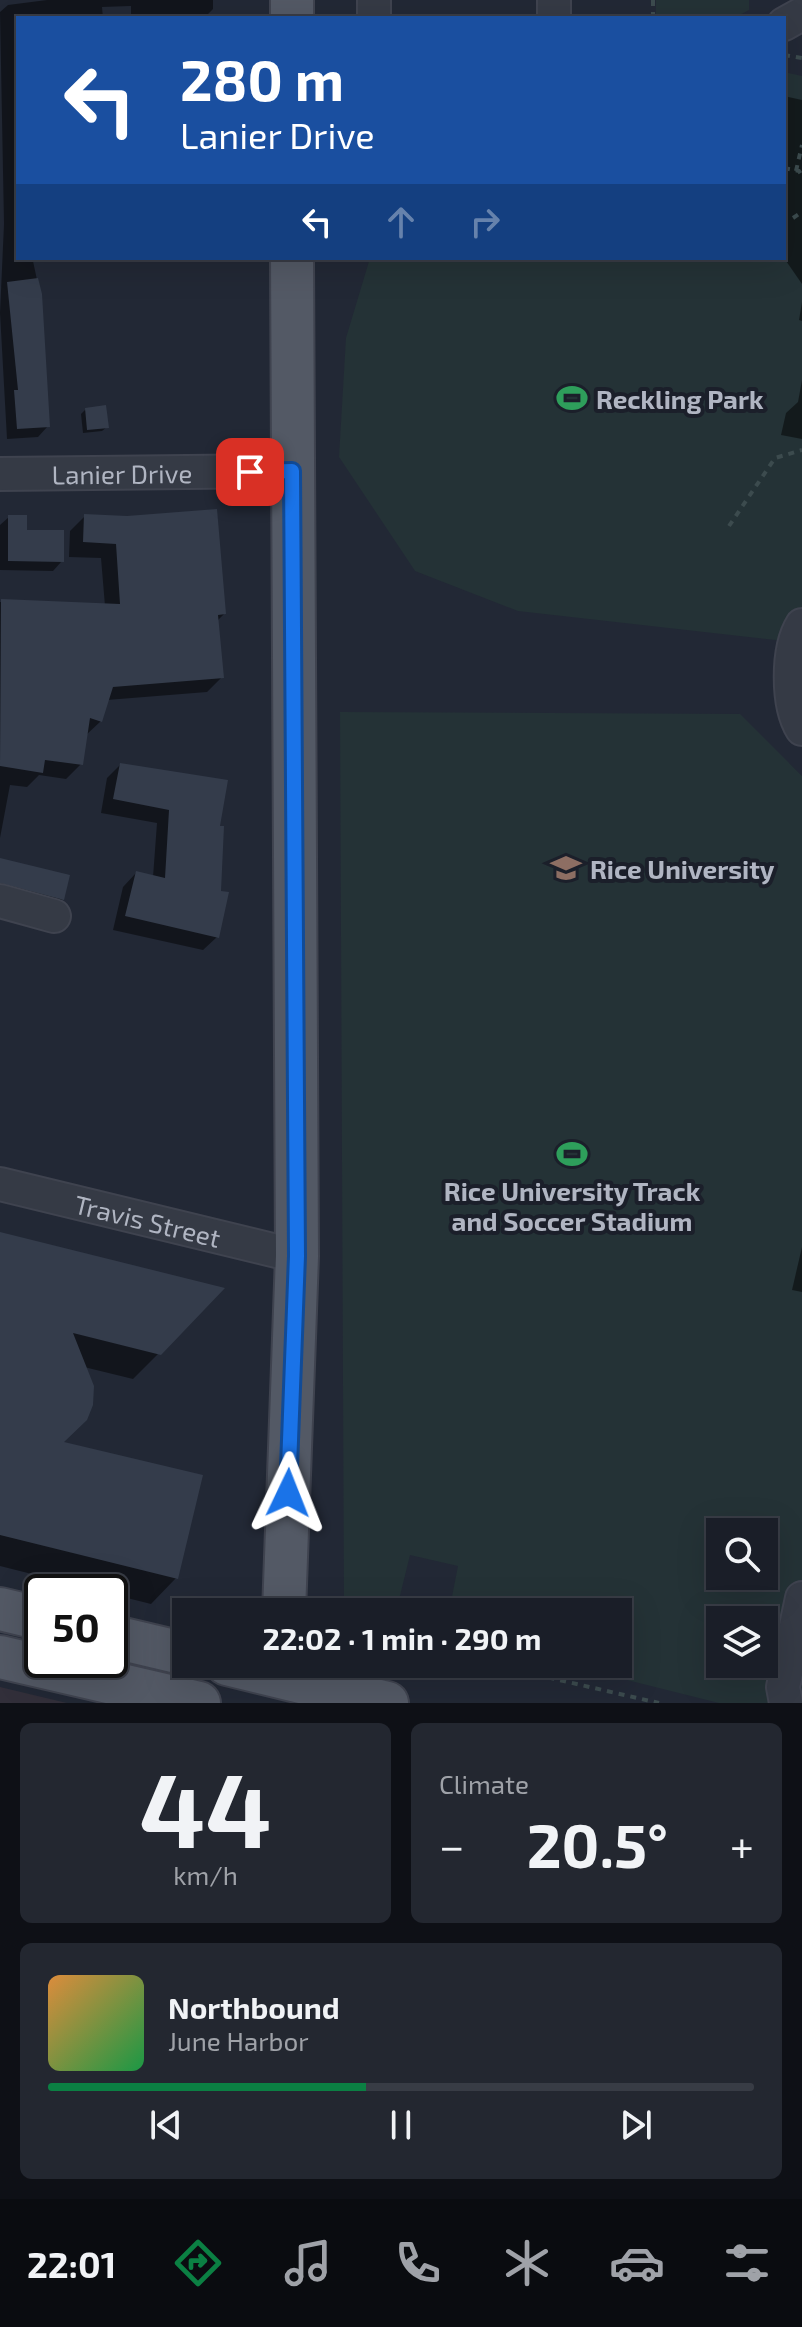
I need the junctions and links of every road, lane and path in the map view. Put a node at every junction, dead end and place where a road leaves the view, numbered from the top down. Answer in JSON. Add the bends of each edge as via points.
{"nodes":[{"id":1,"x":802,"y":145,"type":"edge"},
{"id":2,"x":800,"y":173,"type":"edge"},
{"id":3,"x":802,"y":212,"type":"edge"},
{"id":4,"x":793,"y":218,"type":"dead end"},
{"id":5,"x":292,"y":260,"type":"edge"},
{"id":6,"x":802,"y":450,"type":"edge"},
{"id":7,"x":292,"y":471,"type":"junction"},
{"id":8,"x":0,"y":474,"type":"edge"},
{"id":9,"x":729,"y":526,"type":"dead end"},
{"id":10,"x":802,"y":625,"type":"edge"},
{"id":11,"x":802,"y":729,"type":"edge"},
{"id":12,"x":0,"y":901,"type":"edge"},
{"id":13,"x":54,"y":916,"type":"dead end"},
{"id":14,"x":0,"y":1184,"type":"edge"},
{"id":15,"x":297,"y":1256,"type":"junction"},
{"id":16,"x":285,"y":1598,"type":"edge"},
{"id":17,"x":802,"y":1598,"type":"edge"},
{"id":18,"x":0,"y":1609,"type":"edge"},
{"id":19,"x":24,"y":1615,"type":"edge"},
{"id":20,"x":128,"y":1640,"type":"edge"},
{"id":21,"x":172,"y":1651,"type":"edge"},
{"id":22,"x":0,"y":1657,"type":"edge"},
{"id":23,"x":551,"y":1678,"type":"edge"},
{"id":24,"x":274,"y":1681,"type":"edge"},
{"id":25,"x":199,"y":1703,"type":"edge"},
{"id":26,"x":387,"y":1703,"type":"edge"},
{"id":27,"x":659,"y":1703,"type":"edge"},
{"id":28,"x":786,"y":1703,"type":"edge"}],
"edges":[{"from":1,"to":2,"type":"path"},
{"from":3,"to":4,"type":"path"},
{"from":5,"to":7,"type":"main road"},
{"from":6,"to":9,"type":"path","via":[[775,458]]},
{"from":7,"to":8,"type":"street","name":"Lanier Drive"},
{"from":7,"to":15,"type":"main road"},
{"from":10,"to":11,"type":"street","via":[[790,681]]},
{"from":12,"to":13,"type":"street"},
{"from":14,"to":15,"type":"street","name":"Travis Street"},
{"from":15,"to":16,"type":"main road"},
{"from":17,"to":28,"type":"street","via":[[783,1687]]},
{"from":18,"to":19,"type":"main road"},
{"from":20,"to":21,"type":"main road"},
{"from":22,"to":25,"type":"main road"},
{"from":23,"to":27,"type":"path"},
{"from":24,"to":26,"type":"main road"}]}
